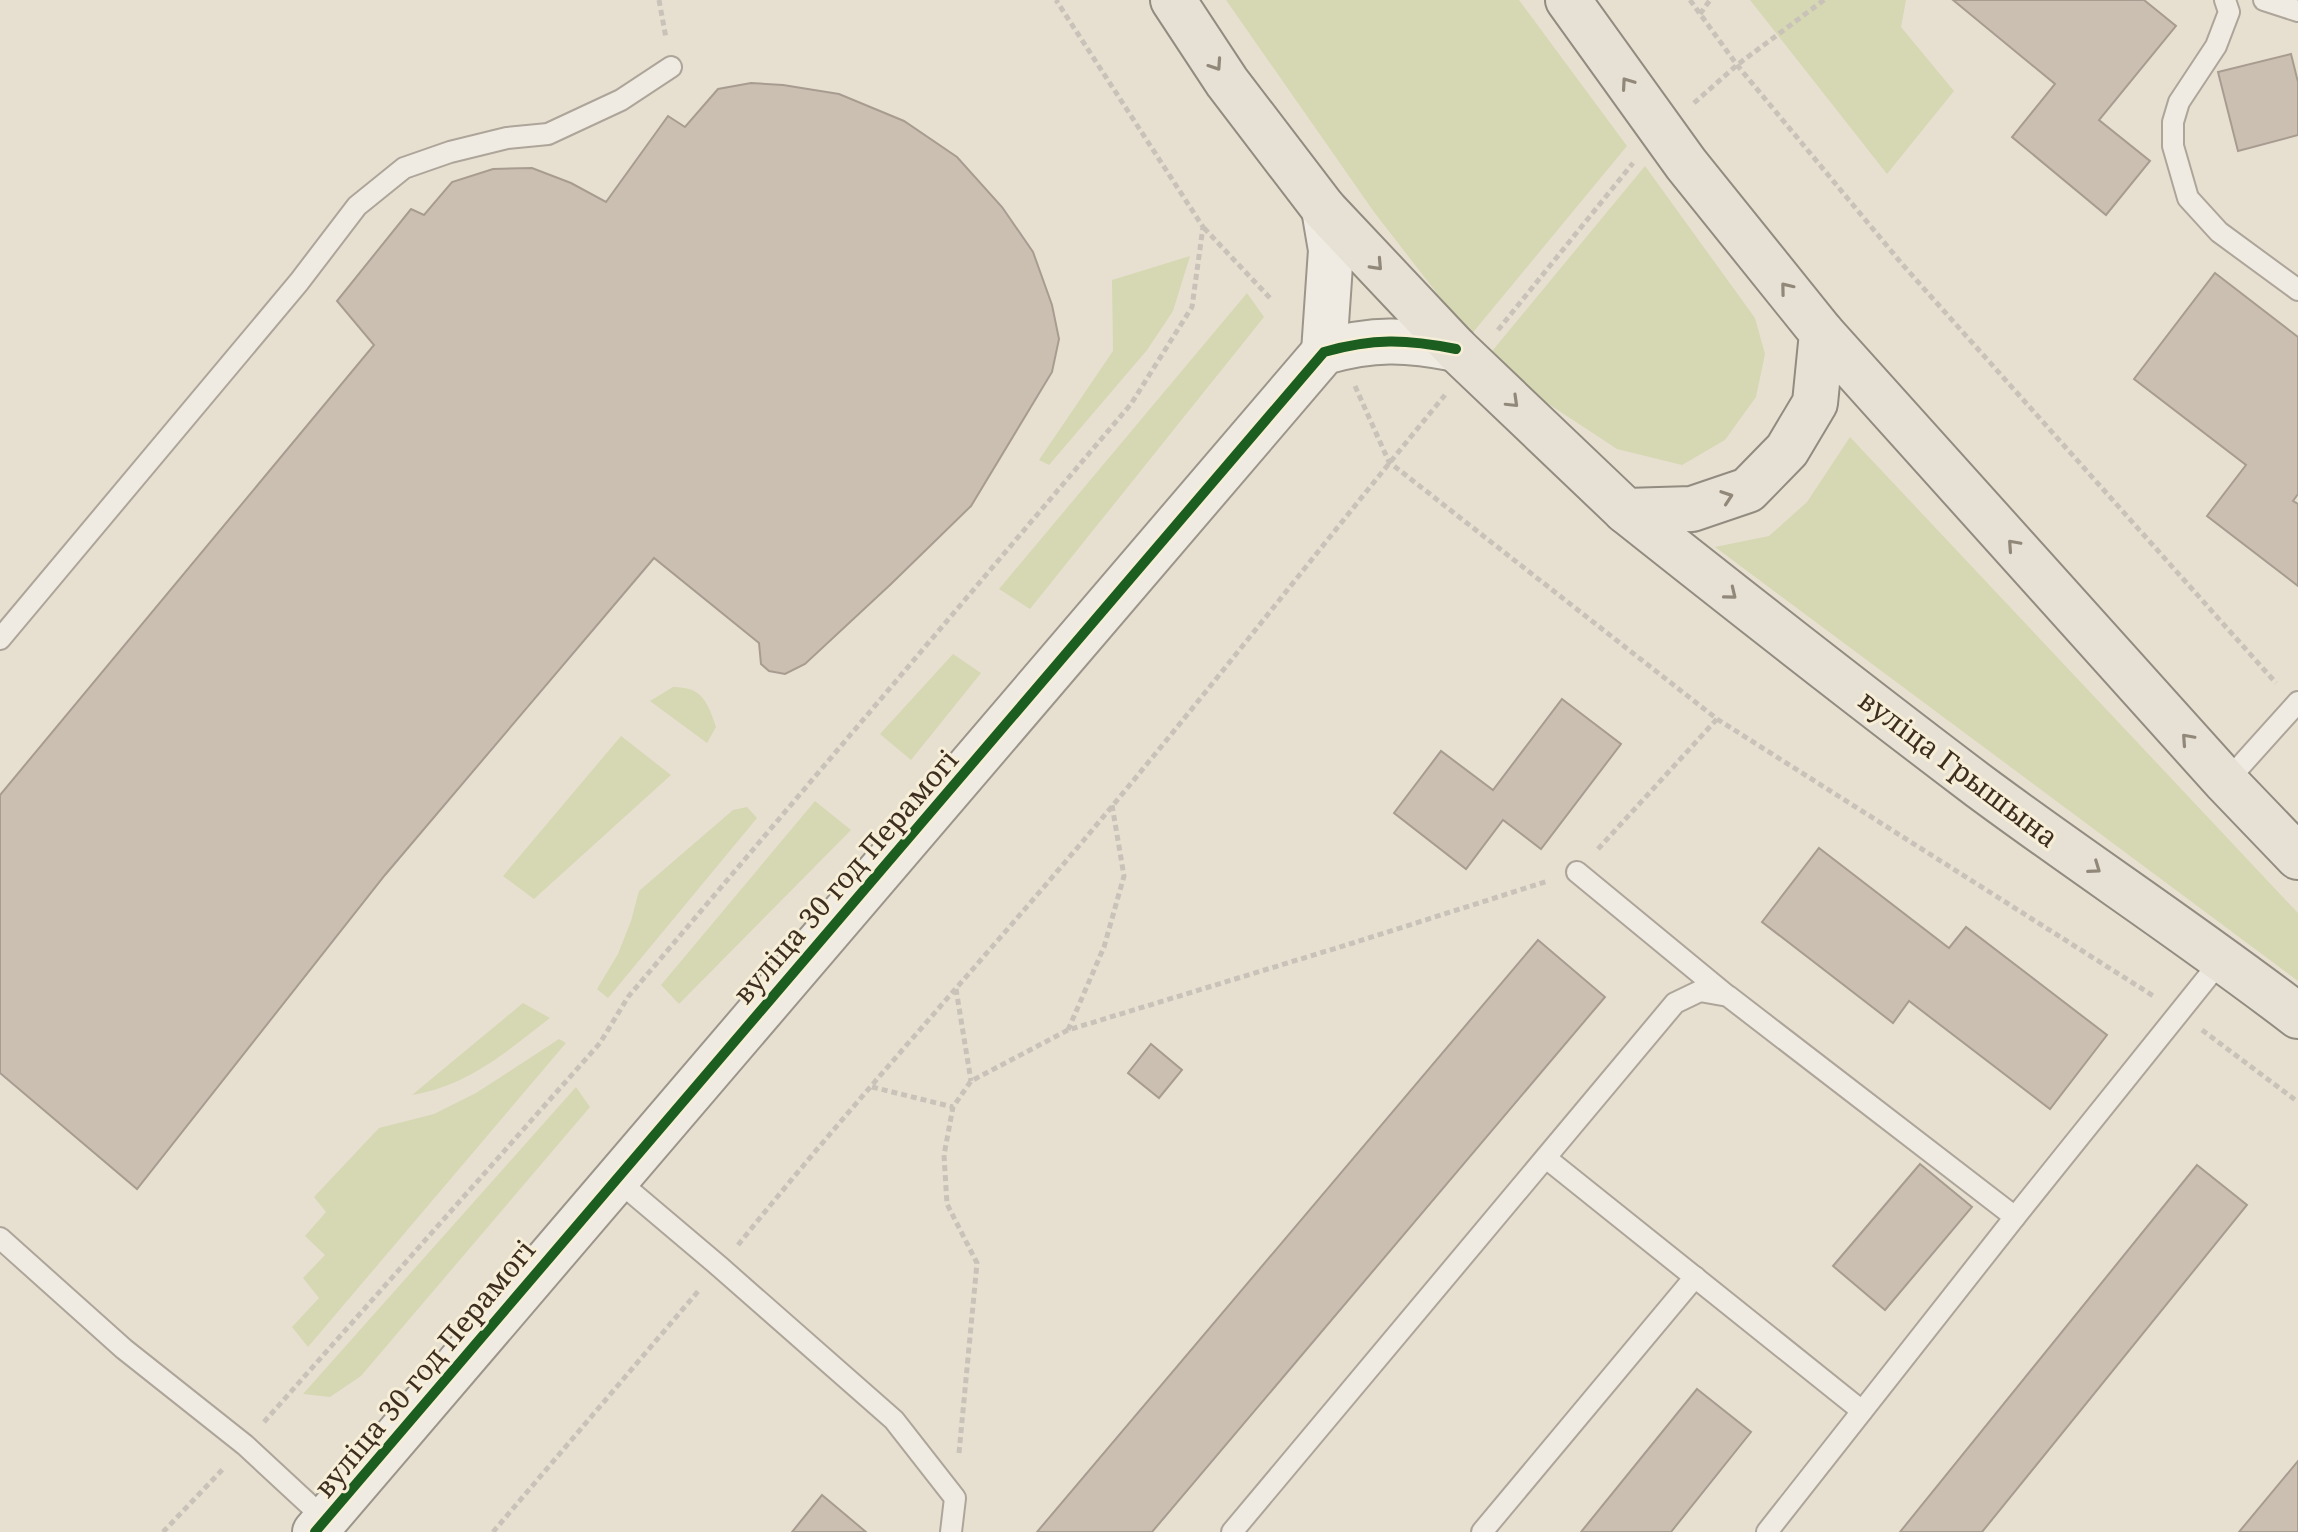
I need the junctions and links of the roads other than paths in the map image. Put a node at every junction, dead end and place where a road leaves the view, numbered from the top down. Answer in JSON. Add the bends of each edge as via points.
{"nodes":[{"id":1,"x":1173,"y":0,"type":"edge"},
{"id":2,"x":1568,"y":0,"type":"edge"},
{"id":3,"x":2225,"y":0,"type":"edge"},
{"id":4,"x":2264,"y":0,"type":"edge"},
{"id":5,"x":2298,"y":11,"type":"edge"},
{"id":6,"x":671,"y":67,"type":"dead end"},
{"id":7,"x":1324,"y":209,"type":"junction"},
{"id":8,"x":2298,"y":290,"type":"edge"},
{"id":9,"x":1822,"y":333,"type":"junction"},
{"id":10,"x":1456,"y":349,"type":"junction"},
{"id":11,"x":1338,"y":367,"type":"junction"},
{"id":12,"x":1626,"y":511,"type":"junction"},
{"id":13,"x":0,"y":639,"type":"edge"},
{"id":14,"x":2297,"y":703,"type":"edge"},
{"id":15,"x":2226,"y":782,"type":"junction"},
{"id":16,"x":2298,"y":857,"type":"edge"},
{"id":17,"x":1577,"y":872,"type":"road end"},
{"id":18,"x":2223,"y":958,"type":"junction"},
{"id":19,"x":1728,"y":996,"type":"junction"},
{"id":20,"x":2298,"y":1016,"type":"edge"},
{"id":21,"x":1546,"y":1158,"type":"junction"},
{"id":22,"x":616,"y":1179,"type":"junction"},
{"id":23,"x":2015,"y":1217,"type":"junction"},
{"id":24,"x":0,"y":1238,"type":"edge"},
{"id":25,"x":1695,"y":1277,"type":"junction"},
{"id":26,"x":1862,"y":1411,"type":"junction"},
{"id":27,"x":321,"y":1526,"type":"edge"},
{"id":28,"x":951,"y":1532,"type":"edge"},
{"id":29,"x":1232,"y":1532,"type":"edge"},
{"id":30,"x":1482,"y":1532,"type":"edge"},
{"id":31,"x":1767,"y":1532,"type":"edge"}],
"edges":[{"from":1,"to":7,"type":"main road","name":"вуліца Грышына","one_way":true,"via":[[1227,82]]},
{"from":9,"to":2,"type":"main road","one_way":true,"via":[[1686,164]]},
{"from":3,"to":8,"type":"lane","via":[[2229,12],[2216,46],[2179,102],[2173,146],[2188,198],[2219,232]]},
{"from":4,"to":5,"type":"lane"},
{"from":6,"to":13,"type":"lane","via":[[621,100],[548,134],[507,138],[404,168],[357,206]]},
{"from":7,"to":10,"type":"main road","name":"вуліца Грышына","one_way":true},
{"from":7,"to":11,"type":"street"},
{"from":12,"to":9,"type":"main road","one_way":true,"via":[[1692,509],[1748,490],[1787,450],[1815,403]]},
{"from":15,"to":9,"type":"main road","one_way":true},
{"from":10,"to":11,"type":"street","via":[[1384,340],[1349,345]]},
{"from":10,"to":12,"type":"main road","name":"вуліца Грышына","one_way":true},
{"from":11,"to":22,"type":"street","name":"вуліца 30 год Перамогі","via":[[874,880]]},
{"from":12,"to":18,"type":"main road","name":"вуліца Грышына","one_way":true,"via":[[1969,778]]},
{"from":14,"to":15,"type":"lane"},
{"from":15,"to":16,"type":"main road"},
{"from":17,"to":19,"type":"lane"},
{"from":18,"to":20,"type":"main road","name":"вуліца Грышына"},
{"from":18,"to":23,"type":"lane"},
{"from":19,"to":21,"type":"lane","via":[[1700,991],[1675,1003]]},
{"from":19,"to":23,"type":"lane"},
{"from":21,"to":25,"type":"lane"},
{"from":21,"to":29,"type":"lane"},
{"from":22,"to":27,"type":"street","name":"вуліца 30 год Перамогі"},
{"from":22,"to":28,"type":"lane","via":[[894,1420],[955,1498]]},
{"from":23,"to":26,"type":"lane"},
{"from":24,"to":27,"type":"lane","via":[[124,1349],[245,1445]]},
{"from":25,"to":26,"type":"lane"},
{"from":25,"to":30,"type":"lane"},
{"from":26,"to":31,"type":"lane"}]}
